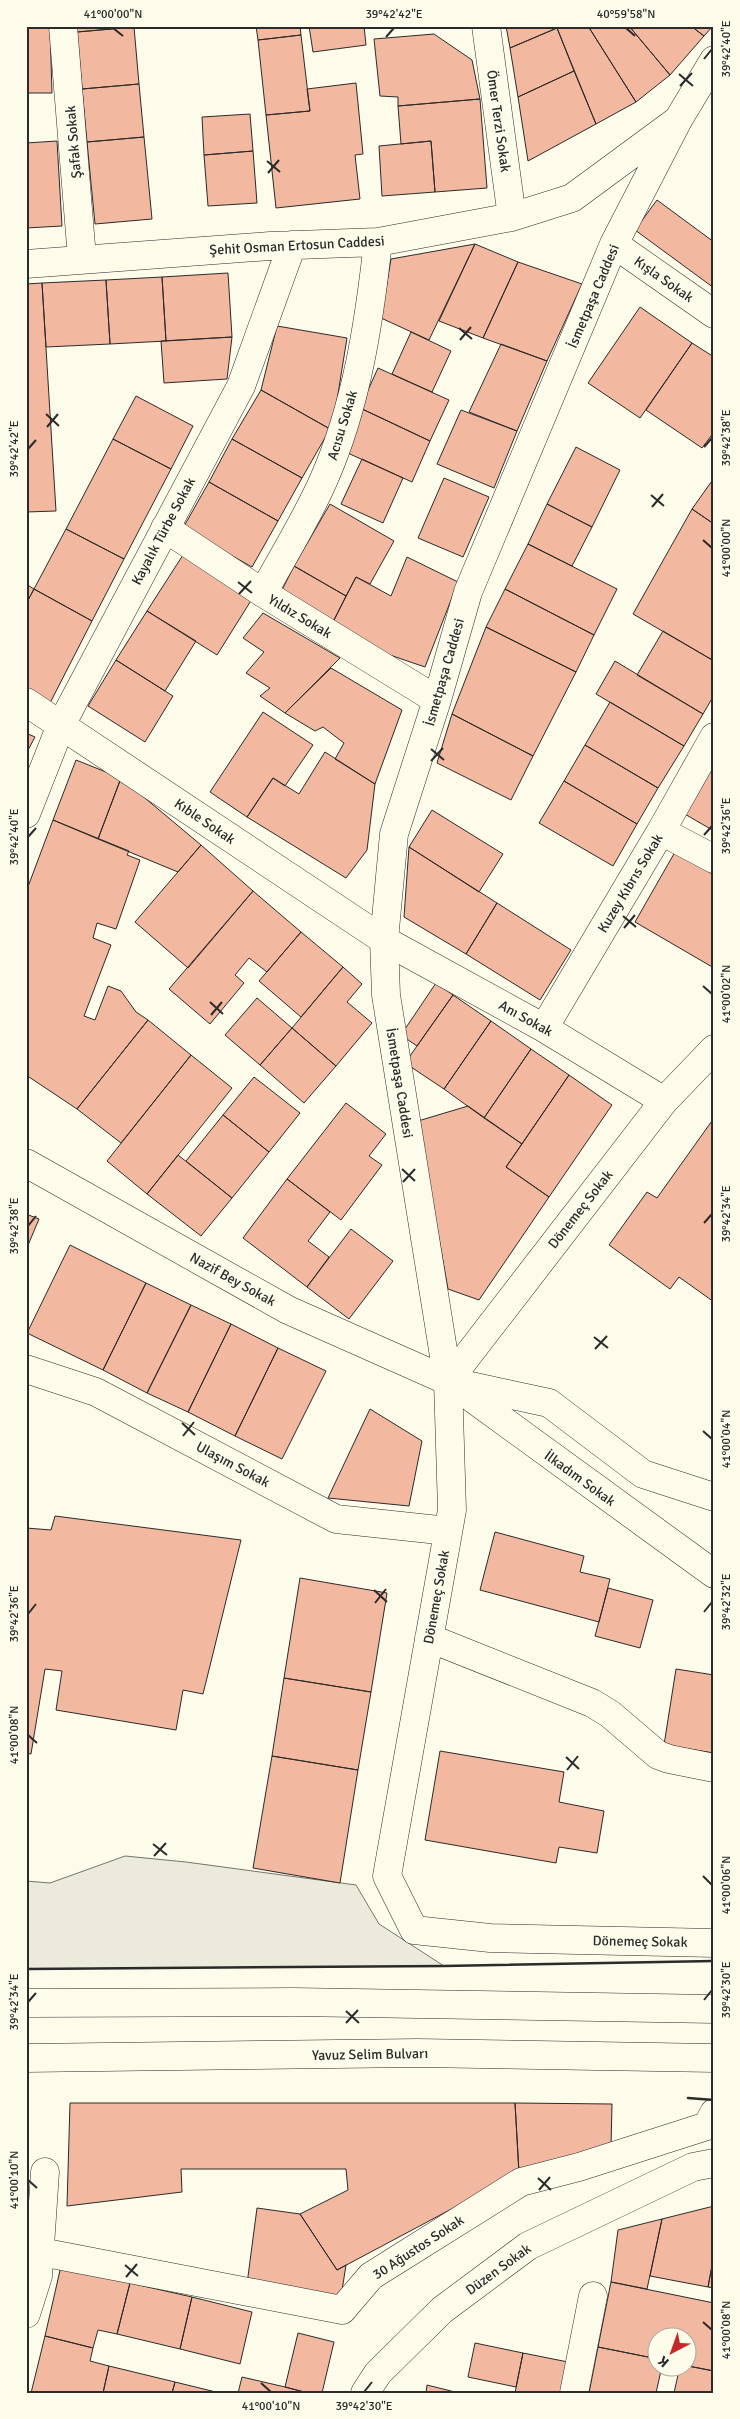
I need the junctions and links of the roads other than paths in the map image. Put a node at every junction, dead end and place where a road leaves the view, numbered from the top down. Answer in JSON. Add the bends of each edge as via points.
{"nodes":[{"id":1,"x":63,"y":26,"type":"edge"},
{"id":2,"x":486,"y":26,"type":"edge"},
{"id":3,"x":714,"y":60,"type":"edge"},
{"id":4,"x":678,"y":120,"type":"junction"},
{"id":5,"x":512,"y":217,"type":"junction"},
{"id":6,"x":378,"y":242,"type":"junction"},
{"id":7,"x":614,"y":244,"type":"junction"},
{"id":8,"x":292,"y":245,"type":"junction"},
{"id":9,"x":82,"y":258,"type":"junction"},
{"id":10,"x":26,"y":264,"type":"edge"},
{"id":11,"x":714,"y":314,"type":"edge"},
{"id":12,"x":165,"y":528,"type":"junction"},
{"id":13,"x":263,"y":594,"type":"junction"},
{"id":14,"x":437,"y":700,"type":"junction"},
{"id":15,"x":26,"y":702,"type":"edge"},
{"id":16,"x":61,"y":725,"type":"junction"},
{"id":17,"x":714,"y":736,"type":"edge"},
{"id":18,"x":26,"y":814,"type":"edge"},
{"id":19,"x":661,"y":831,"type":"junction"},
{"id":20,"x":714,"y":859,"type":"edge"},
{"id":21,"x":384,"y":940,"type":"junction"},
{"id":22,"x":544,"y":1028,"type":"junction"},
{"id":23,"x":714,"y":1049,"type":"edge"},
{"id":24,"x":664,"y":1101,"type":"junction"},
{"id":25,"x":26,"y":1163,"type":"edge"},
{"id":26,"x":26,"y":1369,"type":"edge"},
{"id":27,"x":448,"y":1380,"type":"junction"},
{"id":28,"x":714,"y":1497,"type":"edge"},
{"id":29,"x":448,"y":1531,"type":"junction"},
{"id":30,"x":714,"y":1574,"type":"edge"},
{"id":31,"x":429,"y":1638,"type":"junction"},
{"id":32,"x":714,"y":1768,"type":"edge"},
{"id":33,"x":714,"y":1943,"type":"edge"},
{"id":34,"x":26,"y":2003,"type":"edge"},
{"id":35,"x":714,"y":2010,"type":"edge"},
{"id":36,"x":26,"y":2058,"type":"edge"},
{"id":37,"x":714,"y":2058,"type":"edge"},
{"id":38,"x":711,"y":2120,"type":"edge"},
{"id":39,"x":714,"y":2163,"type":"edge"},
{"id":40,"x":45,"y":2172,"type":"dead end"},
{"id":41,"x":41,"y":2252,"type":"junction"},
{"id":42,"x":593,"y":2296,"type":"dead end"},
{"id":43,"x":26,"y":2314,"type":"edge"},
{"id":44,"x":365,"y":2393,"type":"edge"},
{"id":45,"x":574,"y":2393,"type":"edge"}],
"edges":[{"from":1,"to":9,"type":"street","name":"Şafak Sokak"},
{"from":2,"to":5,"type":"street","name":"Ömer Terzi Sokak"},
{"from":3,"to":4,"type":"street","name":"Şehit Osman Ertosun Caddesi"},
{"from":4,"to":5,"type":"street","name":"Şehit Osman Ertosun Caddesi","via":[[572,198]]},
{"from":4,"to":7,"type":"street","name":"İsmetpaşa Caddesi"},
{"from":5,"to":6,"type":"street","name":"Şehit Osman Ertosun Caddesi"},
{"from":6,"to":8,"type":"street","name":"Şehit Osman Ertosun Caddesi"},
{"from":6,"to":13,"type":"street","name":"Acısu Sokak","via":[[369,323],[347,418],[324,480]]},
{"from":7,"to":11,"type":"street","name":"Kışla Sokak"},
{"from":7,"to":14,"type":"street","name":"İsmetpaşa Caddesi","via":[[468,592]]},
{"from":8,"to":9,"type":"street","name":"Şehit Osman Ertosun Caddesi"},
{"from":8,"to":12,"type":"street","name":"Kayalık Türbe Sokak","via":[[241,386]]},
{"from":9,"to":10,"type":"street","name":"Şehit Osman Ertosun Caddesi"},
{"from":12,"to":13,"type":"street","name":"Yıldız Sokak"},
{"from":12,"to":16,"type":"street","name":"Kayalık Türbe Sokak"},
{"from":13,"to":14,"type":"street","name":"Yıldız Sokak"},
{"from":14,"to":21,"type":"street","name":"İsmetpaşa Caddesi","via":[[394,834]]},
{"from":15,"to":16,"type":"street","name":"Kıble Sokak"},
{"from":16,"to":18,"type":"street","name":"Kayalık Türbe Sokak"},
{"from":16,"to":21,"type":"street","name":"Kıble Sokak"},
{"from":17,"to":19,"type":"street","name":"Kuzey Kıbrıs Sokak"},
{"from":19,"to":20,"type":"street"},
{"from":19,"to":22,"type":"street","name":"Kuzey Kıbrıs Sokak"},
{"from":21,"to":22,"type":"street","name":"Anı Sokak"},
{"from":21,"to":27,"type":"street","name":"İsmetpaşa Caddesi","via":[[386,995]]},
{"from":22,"to":24,"type":"street","name":"Anı Sokak"},
{"from":23,"to":24,"type":"street","name":"Dönemeç Sokak"},
{"from":24,"to":27,"type":"street","name":"Dönemeç Sokak"},
{"from":25,"to":27,"type":"street","name":"Nazif Bey Sokak","via":[[288,1310]]},
{"from":26,"to":29,"type":"street","name":"Ulaşım Sokak","via":[[96,1392],[336,1519]]},
{"from":27,"to":28,"type":"street","via":[[549,1403],[643,1474]]},
{"from":27,"to":29,"type":"street","name":"Dönemeç Sokak","via":[[452,1510]]},
{"from":27,"to":30,"type":"street","name":"İlkadım Sokak"},
{"from":29,"to":31,"type":"street","name":"Dönemeç Sokak"},
{"from":31,"to":32,"type":"street","via":[[592,1703],[658,1755]]},
{"from":31,"to":33,"type":"street","name":"Dönemeç Sokak","via":[[387,1876],[414,1930],[490,1938]]},
{"from":34,"to":35,"type":"street","via":[[294,2002]]},
{"from":36,"to":37,"type":"street","name":"Yavuz Selim Bulvarı","via":[[418,2053]]},
{"from":38,"to":41,"type":"street","name":"30 Ağustos Sokak","via":[[579,2167],[521,2182],[371,2276],[342,2310]]},
{"from":39,"to":44,"type":"street","name":"Düzen Sokak","via":[[692,2167],[528,2246],[442,2310],[378,2373]]},
{"from":40,"to":41,"type":"street"},
{"from":41,"to":43,"type":"street","via":[[38,2276]]},
{"from":42,"to":45,"type":"street"}]}
